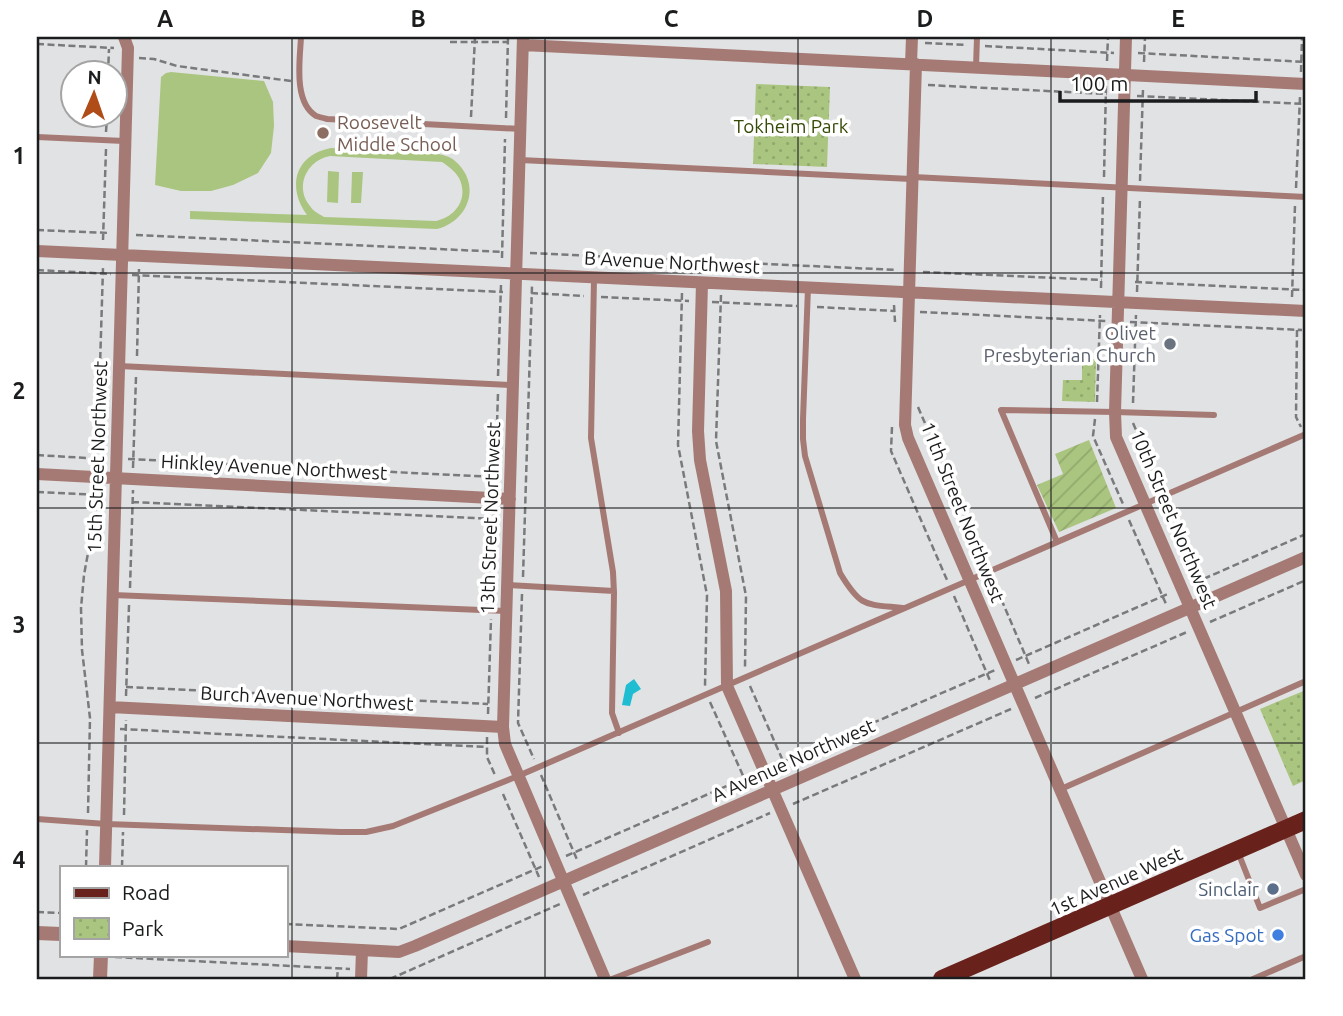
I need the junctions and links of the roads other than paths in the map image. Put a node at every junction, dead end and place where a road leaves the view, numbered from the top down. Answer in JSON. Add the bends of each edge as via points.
{"nodes":[{"id":1,"x":301,"y":37,"type":"edge"},
{"id":2,"x":976,"y":37,"type":"edge"},
{"id":3,"x":1126,"y":37,"type":"edge"},
{"id":4,"x":916,"y":40,"type":"edge"},
{"id":5,"x":523,"y":41,"type":"edge"},
{"id":6,"x":126,"y":48,"type":"edge"},
{"id":7,"x":913,"y":64,"type":"junction"},
{"id":8,"x":976,"y":67,"type":"junction"},
{"id":9,"x":1125,"y":74,"type":"junction"},
{"id":10,"x":1303,"y":78,"type":"edge"},
{"id":11,"x":521,"y":129,"type":"junction"},
{"id":12,"x":37,"y":137,"type":"edge"},
{"id":13,"x":124,"y":141,"type":"junction"},
{"id":14,"x":520,"y":160,"type":"junction"},
{"id":15,"x":911,"y":178,"type":"junction"},
{"id":16,"x":1122,"y":188,"type":"junction"},
{"id":17,"x":1306,"y":197,"type":"edge"},
{"id":18,"x":37,"y":251,"type":"edge"},
{"id":19,"x":122,"y":254,"type":"junction"},
{"id":20,"x":517,"y":274,"type":"junction"},
{"id":21,"x":594,"y":278,"type":"junction"},
{"id":22,"x":702,"y":283,"type":"junction"},
{"id":23,"x":808,"y":288,"type":"junction"},
{"id":24,"x":908,"y":292,"type":"junction"},
{"id":25,"x":1118,"y":302,"type":"junction"},
{"id":26,"x":1306,"y":311,"type":"edge"},
{"id":27,"x":119,"y":366,"type":"junction"},
{"id":28,"x":512,"y":385,"type":"junction"},
{"id":29,"x":1115,"y":412,"type":"junction"},
{"id":30,"x":1214,"y":415,"type":"dead end"},
{"id":31,"x":1306,"y":434,"type":"edge"},
{"id":32,"x":37,"y":474,"type":"edge"},
{"id":33,"x":117,"y":478,"type":"junction"},
{"id":34,"x":510,"y":499,"type":"junction"},
{"id":35,"x":1145,"y":504,"type":"junction"},
{"id":36,"x":1057,"y":542,"type":"junction"},
{"id":37,"x":1306,"y":557,"type":"edge"},
{"id":38,"x":969,"y":580,"type":"junction"},
{"id":39,"x":507,"y":585,"type":"junction"},
{"id":40,"x":614,"y":591,"type":"junction"},
{"id":41,"x":111,"y":595,"type":"junction"},
{"id":42,"x":906,"y":608,"type":"junction"},
{"id":43,"x":1191,"y":608,"type":"junction"},
{"id":44,"x":506,"y":611,"type":"junction"},
{"id":45,"x":1306,"y":681,"type":"edge"},
{"id":46,"x":1014,"y":684,"type":"junction"},
{"id":47,"x":727,"y":686,"type":"junction"},
{"id":48,"x":110,"y":707,"type":"junction"},
{"id":49,"x":1235,"y":713,"type":"junction"},
{"id":50,"x":503,"y":727,"type":"junction"},
{"id":51,"x":619,"y":733,"type":"junction"},
{"id":52,"x":518,"y":776,"type":"junction"},
{"id":53,"x":1059,"y":789,"type":"junction"},
{"id":54,"x":773,"y":790,"type":"junction"},
{"id":55,"x":37,"y":819,"type":"edge"},
{"id":56,"x":1306,"y":820,"type":"edge"},
{"id":57,"x":106,"y":824,"type":"junction"},
{"id":58,"x":1286,"y":829,"type":"junction"},
{"id":59,"x":1237,"y":851,"type":"junction"},
{"id":60,"x":104,"y":866,"type":"edge"},
{"id":61,"x":1306,"y":875,"type":"edge"},
{"id":62,"x":564,"y":881,"type":"junction"},
{"id":63,"x":1306,"y":889,"type":"edge"},
{"id":64,"x":1110,"y":906,"type":"junction"},
{"id":65,"x":37,"y":933,"type":"edge"},
{"id":66,"x":60,"y":934,"type":"edge"},
{"id":67,"x":708,"y":942,"type":"dead end"},
{"id":68,"x":287,"y":946,"type":"edge"},
{"id":69,"x":362,"y":950,"type":"junction"},
{"id":70,"x":106,"y":956,"type":"edge"},
{"id":71,"x":1306,"y":956,"type":"edge"},
{"id":72,"x":100,"y":979,"type":"edge"},
{"id":73,"x":360,"y":979,"type":"edge"},
{"id":74,"x":605,"y":979,"type":"edge"},
{"id":75,"x":612,"y":979,"type":"edge"},
{"id":76,"x":855,"y":979,"type":"edge"},
{"id":77,"x":942,"y":979,"type":"edge"},
{"id":78,"x":1142,"y":979,"type":"edge"},
{"id":79,"x":1253,"y":979,"type":"edge"}],
"edges":[{"from":1,"to":11,"type":"lane","via":[[301,93],[315,115]]},
{"from":2,"to":8,"type":"lane"},
{"from":3,"to":9,"type":"street","name":"10th Street Northwest"},
{"from":4,"to":7,"type":"street","name":"11th Street Northwest"},
{"from":5,"to":7,"type":"street"},
{"from":5,"to":11,"type":"street","name":"13th Street Northwest"},
{"from":6,"to":13,"type":"street","name":"15th Street Northwest"},
{"from":7,"to":8,"type":"street"},
{"from":7,"to":15,"type":"street","name":"11th Street Northwest"},
{"from":8,"to":9,"type":"street"},
{"from":9,"to":10,"type":"street"},
{"from":9,"to":16,"type":"street","name":"10th Street Northwest"},
{"from":11,"to":14,"type":"street","name":"13th Street Northwest"},
{"from":12,"to":13,"type":"lane"},
{"from":13,"to":19,"type":"street","name":"15th Street Northwest"},
{"from":14,"to":15,"type":"lane"},
{"from":14,"to":20,"type":"street","name":"13th Street Northwest"},
{"from":15,"to":16,"type":"lane"},
{"from":15,"to":24,"type":"street","name":"11th Street Northwest"},
{"from":16,"to":17,"type":"lane"},
{"from":16,"to":25,"type":"street","name":"10th Street Northwest"},
{"from":18,"to":19,"type":"street","name":"B Avenue Northwest"},
{"from":19,"to":20,"type":"street","name":"B Avenue Northwest"},
{"from":19,"to":27,"type":"street","name":"15th Street Northwest"},
{"from":20,"to":21,"type":"street","name":"B Avenue Northwest"},
{"from":20,"to":28,"type":"street","name":"13th Street Northwest"},
{"from":21,"to":22,"type":"street","name":"B Avenue Northwest"},
{"from":21,"to":40,"type":"lane","via":[[591,438]]},
{"from":22,"to":23,"type":"street","name":"B Avenue Northwest"},
{"from":22,"to":47,"type":"street","via":[[698,431],[726,591]]},
{"from":23,"to":24,"type":"street","name":"B Avenue Northwest"},
{"from":23,"to":42,"type":"lane","via":[[803,439],[840,573],[859,600]]},
{"from":24,"to":25,"type":"street","name":"B Avenue Northwest"},
{"from":24,"to":38,"type":"street","name":"11th Street Northwest","via":[[905,425]]},
{"from":25,"to":26,"type":"street","name":"B Avenue Northwest"},
{"from":25,"to":29,"type":"street","name":"10th Street Northwest"},
{"from":27,"to":28,"type":"lane"},
{"from":27,"to":33,"type":"street","name":"15th Street Northwest"},
{"from":28,"to":34,"type":"street","name":"13th Street Northwest"},
{"from":29,"to":30,"type":"lane"},
{"from":29,"to":35,"type":"street","name":"10th Street Northwest","via":[[1116,437]]},
{"from":29,"to":36,"type":"lane","via":[[1001,410]]},
{"from":31,"to":35,"type":"lane"},
{"from":32,"to":33,"type":"street","name":"Hinkley Avenue Northwest"},
{"from":33,"to":34,"type":"street","name":"Hinkley Avenue Northwest"},
{"from":33,"to":41,"type":"street","name":"15th Street Northwest"},
{"from":34,"to":39,"type":"street","name":"13th Street Northwest"},
{"from":35,"to":36,"type":"lane"},
{"from":35,"to":43,"type":"street","name":"10th Street Northwest"},
{"from":36,"to":38,"type":"lane"},
{"from":37,"to":43,"type":"street","name":"A Avenue Northwest"},
{"from":38,"to":42,"type":"lane"},
{"from":38,"to":46,"type":"street","name":"11th Street Northwest"},
{"from":39,"to":40,"type":"lane"},
{"from":39,"to":44,"type":"street","name":"13th Street Northwest"},
{"from":40,"to":51,"type":"lane","via":[[612,713]]},
{"from":41,"to":44,"type":"lane"},
{"from":41,"to":48,"type":"street","name":"15th Street Northwest"},
{"from":42,"to":47,"type":"lane"},
{"from":43,"to":46,"type":"street","name":"A Avenue Northwest"},
{"from":43,"to":49,"type":"street","name":"10th Street Northwest"},
{"from":44,"to":50,"type":"street","name":"13th Street Northwest"},
{"from":45,"to":49,"type":"lane"},
{"from":46,"to":53,"type":"street","name":"11th Street Northwest"},
{"from":46,"to":54,"type":"street","name":"A Avenue Northwest"},
{"from":47,"to":51,"type":"lane"},
{"from":47,"to":54,"type":"street"},
{"from":48,"to":50,"type":"street","name":"Burch Avenue Northwest"},
{"from":48,"to":57,"type":"street","name":"15th Street Northwest"},
{"from":49,"to":53,"type":"lane"},
{"from":49,"to":58,"type":"street","name":"10th Street Northwest"},
{"from":50,"to":52,"type":"street","name":"13th Street Northwest"},
{"from":51,"to":52,"type":"lane"},
{"from":52,"to":57,"type":"lane","via":[[393,826],[366,832]]},
{"from":52,"to":62,"type":"street","name":"13th Street Northwest"},
{"from":53,"to":64,"type":"street","name":"11th Street Northwest"},
{"from":54,"to":62,"type":"street","name":"A Avenue Northwest"},
{"from":54,"to":76,"type":"street"},
{"from":55,"to":57,"type":"lane"},
{"from":56,"to":58,"type":"main road","name":"1st Avenue West"},
{"from":57,"to":60,"type":"street","name":"15th Street Northwest"},
{"from":58,"to":59,"type":"main road","name":"1st Avenue West"},
{"from":58,"to":61,"type":"street","name":"10th Street Northwest"},
{"from":59,"to":63,"type":"lane","via":[[1259,908]]},
{"from":59,"to":64,"type":"main road","name":"1st Avenue West"},
{"from":62,"to":69,"type":"street","name":"A Avenue Northwest","via":[[399,952]]},
{"from":62,"to":74,"type":"street","name":"13th Street Northwest"},
{"from":64,"to":77,"type":"main road","name":"1st Avenue West"},
{"from":64,"to":78,"type":"street","name":"11th Street Northwest"},
{"from":65,"to":66,"type":"street"},
{"from":67,"to":75,"type":"lane"},
{"from":68,"to":69,"type":"street","name":"A Avenue Northwest"},
{"from":69,"to":73,"type":"street"},
{"from":70,"to":72,"type":"street"},
{"from":71,"to":79,"type":"lane"}]}
